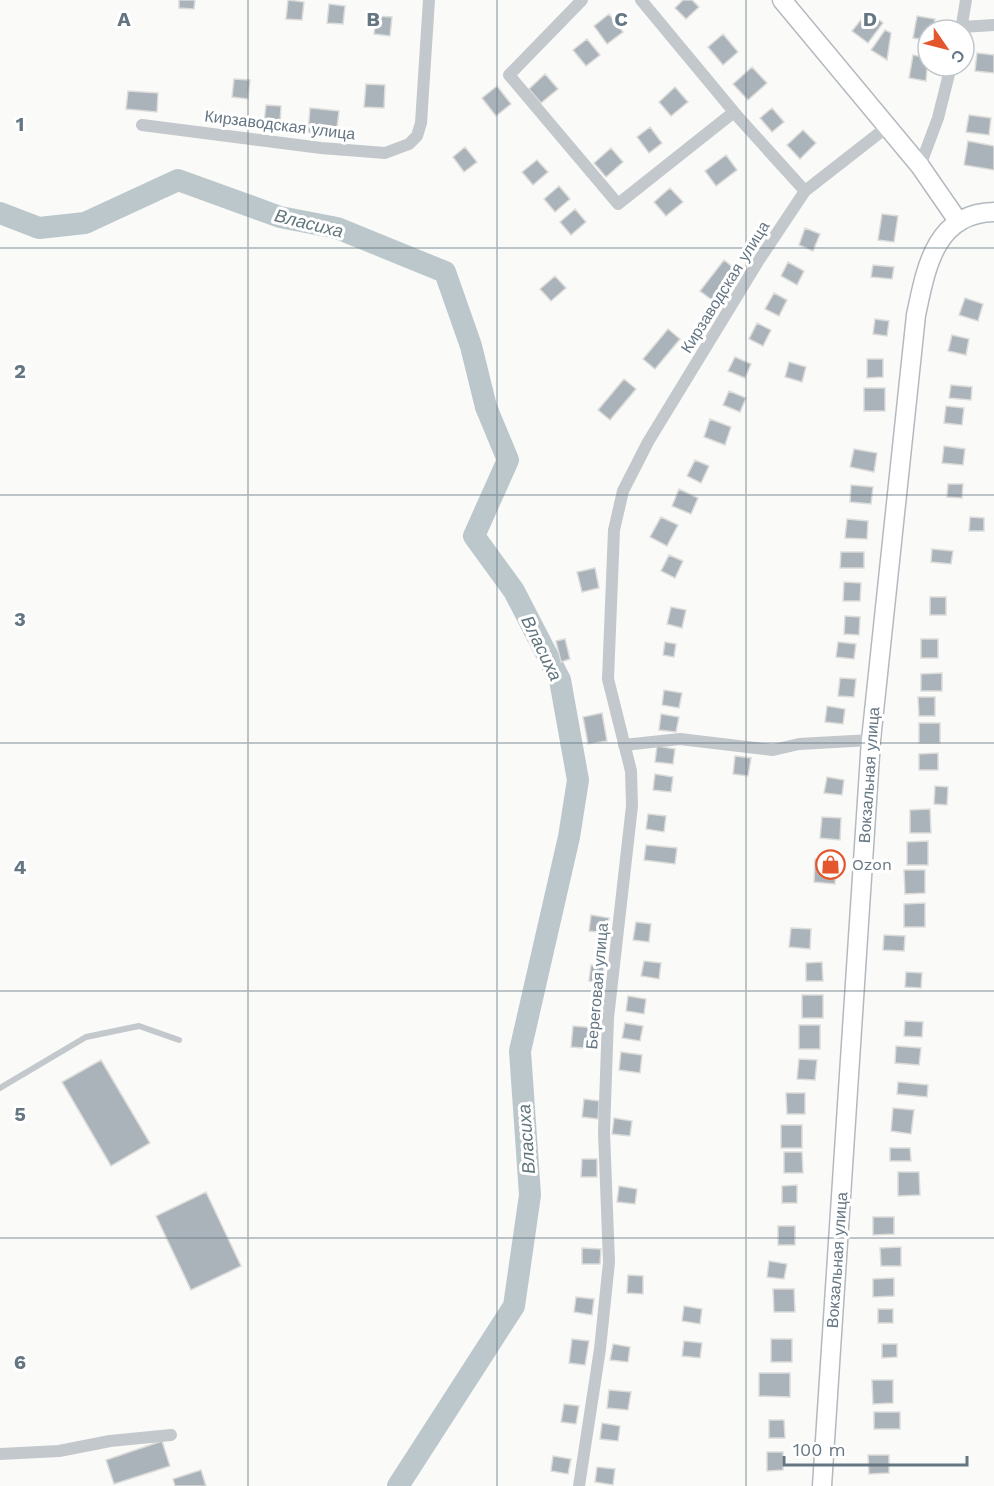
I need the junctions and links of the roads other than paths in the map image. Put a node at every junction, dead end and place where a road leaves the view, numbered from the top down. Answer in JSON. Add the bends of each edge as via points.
{"nodes":[{"id":1,"x":429,"y":0,"type":"edge"},
{"id":2,"x":582,"y":0,"type":"edge"},
{"id":3,"x":641,"y":0,"type":"edge"},
{"id":4,"x":782,"y":0,"type":"edge"},
{"id":5,"x":966,"y":0,"type":"edge"},
{"id":6,"x":963,"y":18,"type":"edge"},
{"id":7,"x":994,"y":25,"type":"edge"},
{"id":8,"x":976,"y":27,"type":"edge"},
{"id":9,"x":948,"y":78,"type":"edge"},
{"id":10,"x":734,"y":112,"type":"junction"},
{"id":11,"x":142,"y":125,"type":"dead end"},
{"id":12,"x":887,"y":127,"type":"junction"},
{"id":13,"x":920,"y":166,"type":"junction"},
{"id":14,"x":806,"y":191,"type":"junction"},
{"id":15,"x":994,"y":212,"type":"edge"},
{"id":16,"x":958,"y":221,"type":"junction"},
{"id":17,"x":623,"y":491,"type":"joint"},
{"id":18,"x":871,"y":740,"type":"junction"},
{"id":19,"x":624,"y":745,"type":"junction"},
{"id":20,"x":179,"y":1040,"type":"dead end"},
{"id":21,"x":0,"y":1088,"type":"edge"},
{"id":22,"x":171,"y":1435,"type":"dead end"},
{"id":23,"x":0,"y":1454,"type":"edge"},
{"id":24,"x":579,"y":1486,"type":"edge"},
{"id":25,"x":822,"y":1486,"type":"edge"}],
"edges":[{"from":1,"to":11,"type":"street","name":"Кирзаводская улица","via":[[421,123],[417,136],[401,148],[385,153],[332,149]]},
{"from":2,"to":10,"type":"street","via":[[509,75],[618,204]]},
{"from":3,"to":10,"type":"street"},
{"from":4,"to":12,"type":"street"},
{"from":5,"to":6,"type":"street"},
{"from":7,"to":8,"type":"street"},
{"from":9,"to":13,"type":"street"},
{"from":10,"to":14,"type":"street"},
{"from":12,"to":13,"type":"street"},
{"from":12,"to":14,"type":"street","name":"Кирзаводская улица"},
{"from":13,"to":16,"type":"street"},
{"from":14,"to":17,"type":"street","name":"Кирзаводская улица","via":[[759,260],[648,442]]},
{"from":15,"to":16,"type":"street"},
{"from":16,"to":18,"type":"street","name":"Вокзальная улица","via":[[945,231],[924,273],[916,315]]},
{"from":17,"to":19,"type":"street","name":"Береговая улица","via":[[614,530],[608,679]]},
{"from":18,"to":19,"type":"street","via":[[799,744],[773,750],[680,739]]},
{"from":18,"to":25,"type":"street","name":"Вокзальная улица"},
{"from":19,"to":24,"type":"street","name":"Береговая улица","via":[[631,771],[632,806],[608,1018],[604,1132],[609,1262]]},
{"from":20,"to":21,"type":"lane","via":[[139,1026],[86,1037]]},
{"from":22,"to":23,"type":"street","via":[[59,1451]]}]}
